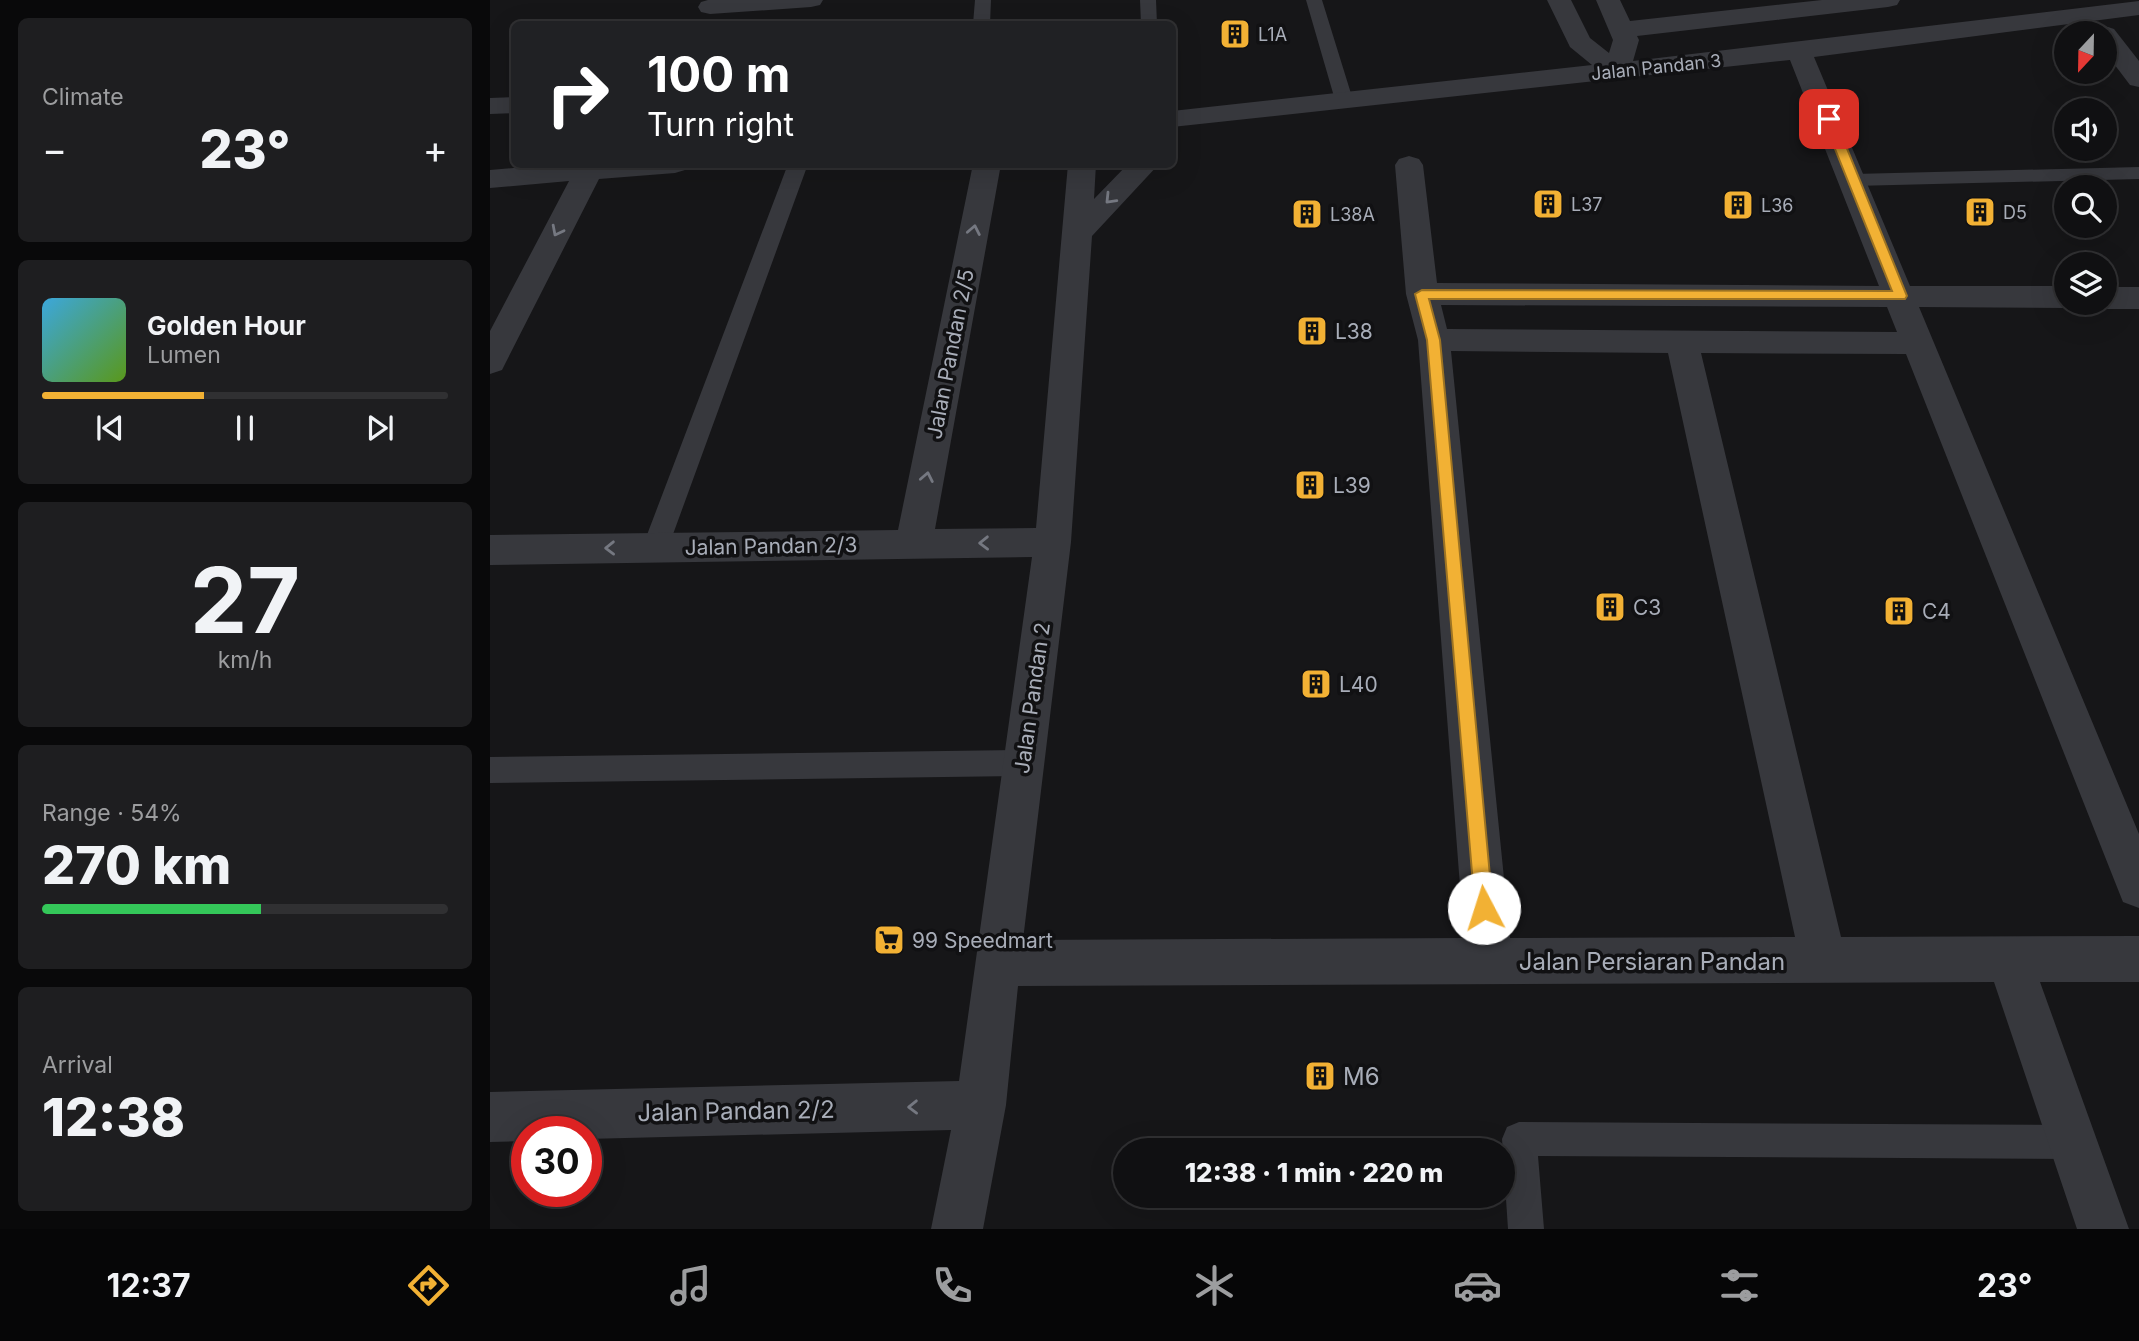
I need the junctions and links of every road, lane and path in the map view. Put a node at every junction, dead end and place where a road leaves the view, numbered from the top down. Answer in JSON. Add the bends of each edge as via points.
{"nodes":[{"id":1,"x":811,"y":0,"type":"edge"},
{"id":2,"x":984,"y":0,"type":"edge"},
{"id":3,"x":1147,"y":0,"type":"edge"},
{"id":4,"x":1314,"y":0,"type":"edge"},
{"id":5,"x":1559,"y":0,"type":"edge"},
{"id":6,"x":1608,"y":0,"type":"edge"},
{"id":7,"x":1888,"y":0,"type":"edge"},
{"id":8,"x":2139,"y":8,"type":"edge"},
{"id":9,"x":709,"y":11,"type":"edge"},
{"id":10,"x":982,"y":21,"type":"edge"},
{"id":11,"x":1149,"y":21,"type":"edge"},
{"id":12,"x":2112,"y":21,"type":"edge"},
{"id":13,"x":1622,"y":30,"type":"junction"},
{"id":14,"x":2054,"y":31,"type":"edge"},
{"id":15,"x":1799,"y":51,"type":"junction"},
{"id":16,"x":2118,"y":51,"type":"edge"},
{"id":17,"x":1617,"y":72,"type":"junction"},
{"id":18,"x":2139,"y":79,"type":"edge"},
{"id":19,"x":1345,"y":100,"type":"junction"},
{"id":20,"x":511,"y":105,"type":"edge"},
{"id":21,"x":490,"y":106,"type":"edge"},
{"id":22,"x":1251,"y":110,"type":"junction"},
{"id":23,"x":1176,"y":118,"type":"edge"},
{"id":24,"x":1176,"y":142,"type":"edge"},
{"id":25,"x":1409,"y":165,"type":"dead end"},
{"id":26,"x":624,"y":168,"type":"edge"},
{"id":27,"x":797,"y":168,"type":"edge"},
{"id":28,"x":986,"y":168,"type":"edge"},
{"id":29,"x":1060,"y":168,"type":"edge"},
{"id":30,"x":1083,"y":168,"type":"edge"},
{"id":31,"x":1140,"y":168,"type":"edge"},
{"id":32,"x":589,"y":171,"type":"junction"},
{"id":33,"x":2139,"y":173,"type":"edge"},
{"id":34,"x":490,"y":179,"type":"edge"},
{"id":35,"x":1854,"y":180,"type":"junction"},
{"id":36,"x":1077,"y":233,"type":"junction"},
{"id":37,"x":1422,"y":294,"type":"junction"},
{"id":38,"x":1901,"y":296,"type":"junction"},
{"id":39,"x":2054,"y":297,"type":"edge"},
{"id":40,"x":2117,"y":298,"type":"edge"},
{"id":41,"x":2139,"y":298,"type":"edge"},
{"id":42,"x":1434,"y":340,"type":"junction"},
{"id":43,"x":1682,"y":342,"type":"junction"},
{"id":44,"x":1920,"y":343,"type":"junction"},
{"id":45,"x":491,"y":360,"type":"edge"},
{"id":46,"x":1053,"y":542,"type":"junction"},
{"id":47,"x":914,"y":544,"type":"junction"},
{"id":48,"x":655,"y":548,"type":"junction"},
{"id":49,"x":490,"y":550,"type":"edge"},
{"id":50,"x":1024,"y":763,"type":"junction"},
{"id":51,"x":490,"y":770,"type":"edge"},
{"id":52,"x":2139,"y":887,"type":"edge"},
{"id":53,"x":2009,"y":959,"type":"junction"},
{"id":54,"x":2139,"y":959,"type":"edge"},
{"id":55,"x":1823,"y":960,"type":"junction"},
{"id":56,"x":1489,"y":962,"type":"junction"},
{"id":57,"x":997,"y":963,"type":"junction"},
{"id":58,"x":981,"y":1105,"type":"junction"},
{"id":59,"x":490,"y":1117,"type":"edge"},
{"id":60,"x":2073,"y":1142,"type":"junction"},
{"id":61,"x":957,"y":1229,"type":"edge"},
{"id":62,"x":1526,"y":1229,"type":"edge"},
{"id":63,"x":2103,"y":1229,"type":"edge"}],
"edges":[{"from":1,"to":9,"type":"street"},
{"from":2,"to":10,"type":"lane"},
{"from":3,"to":11,"type":"lane"},
{"from":4,"to":19,"type":"lane"},
{"from":5,"to":17,"type":"street","via":[[1578,42]]},
{"from":6,"to":13,"type":"street"},
{"from":7,"to":13,"type":"street"},
{"from":8,"to":12,"type":"street","name":"Jalan Pandan 3"},
{"from":13,"to":17,"type":"street","via":[[1626,40]]},
{"from":14,"to":15,"type":"street","name":"Jalan Pandan 3"},
{"from":15,"to":17,"type":"street","name":"Jalan Pandan 3"},
{"from":15,"to":35,"type":"street"},
{"from":16,"to":18,"type":"street"},
{"from":17,"to":19,"type":"street","name":"Jalan Pandan 3"},
{"from":19,"to":22,"type":"street","name":"Jalan Pandan 3"},
{"from":20,"to":21,"type":"street"},
{"from":22,"to":23,"type":"street","name":"Jalan Pandan 3"},
{"from":22,"to":24,"type":"street"},
{"from":25,"to":37,"type":"street"},
{"from":26,"to":32,"type":"street"},
{"from":27,"to":48,"type":"lane"},
{"from":47,"to":28,"type":"street","name":"Jalan Pandan 2/5","one_way":true},
{"from":29,"to":36,"type":"street"},
{"from":30,"to":36,"type":"street","name":"Jalan Pandan 2"},
{"from":31,"to":36,"type":"street","one_way":true},
{"from":32,"to":34,"type":"street"},
{"from":32,"to":45,"type":"street","one_way":true},
{"from":33,"to":35,"type":"lane"},
{"from":35,"to":38,"type":"street"},
{"from":36,"to":46,"type":"street","name":"Jalan Pandan 2"},
{"from":37,"to":38,"type":"street"},
{"from":37,"to":42,"type":"street"},
{"from":38,"to":39,"type":"street"},
{"from":38,"to":44,"type":"street"},
{"from":40,"to":41,"type":"street"},
{"from":42,"to":43,"type":"street"},
{"from":42,"to":56,"type":"street"},
{"from":43,"to":44,"type":"street"},
{"from":43,"to":55,"type":"street"},
{"from":44,"to":52,"type":"street"},
{"from":46,"to":47,"type":"street","name":"Jalan Pandan 2/3","one_way":true},
{"from":46,"to":50,"type":"street","name":"Jalan Pandan 2"},
{"from":47,"to":48,"type":"street","name":"Jalan Pandan 2/3"},
{"from":48,"to":49,"type":"street","name":"Jalan Pandan 2/3","one_way":true},
{"from":50,"to":51,"type":"lane"},
{"from":50,"to":57,"type":"street","name":"Jalan Pandan 2"},
{"from":53,"to":54,"type":"street","name":"Jalan Persiaran Pandan"},
{"from":53,"to":55,"type":"street","name":"Jalan Persiaran Pandan"},
{"from":53,"to":60,"type":"street"},
{"from":55,"to":56,"type":"street","name":"Jalan Persiaran Pandan"},
{"from":56,"to":57,"type":"street","name":"Jalan Persiaran Pandan"},
{"from":57,"to":58,"type":"street","name":"Jalan Pandan 2"},
{"from":58,"to":59,"type":"street","name":"Jalan Pandan 2/2","one_way":true},
{"from":58,"to":61,"type":"street","name":"Jalan Pandan 2"},
{"from":60,"to":62,"type":"lane","via":[[1519,1139]]},
{"from":60,"to":63,"type":"street"}]}
